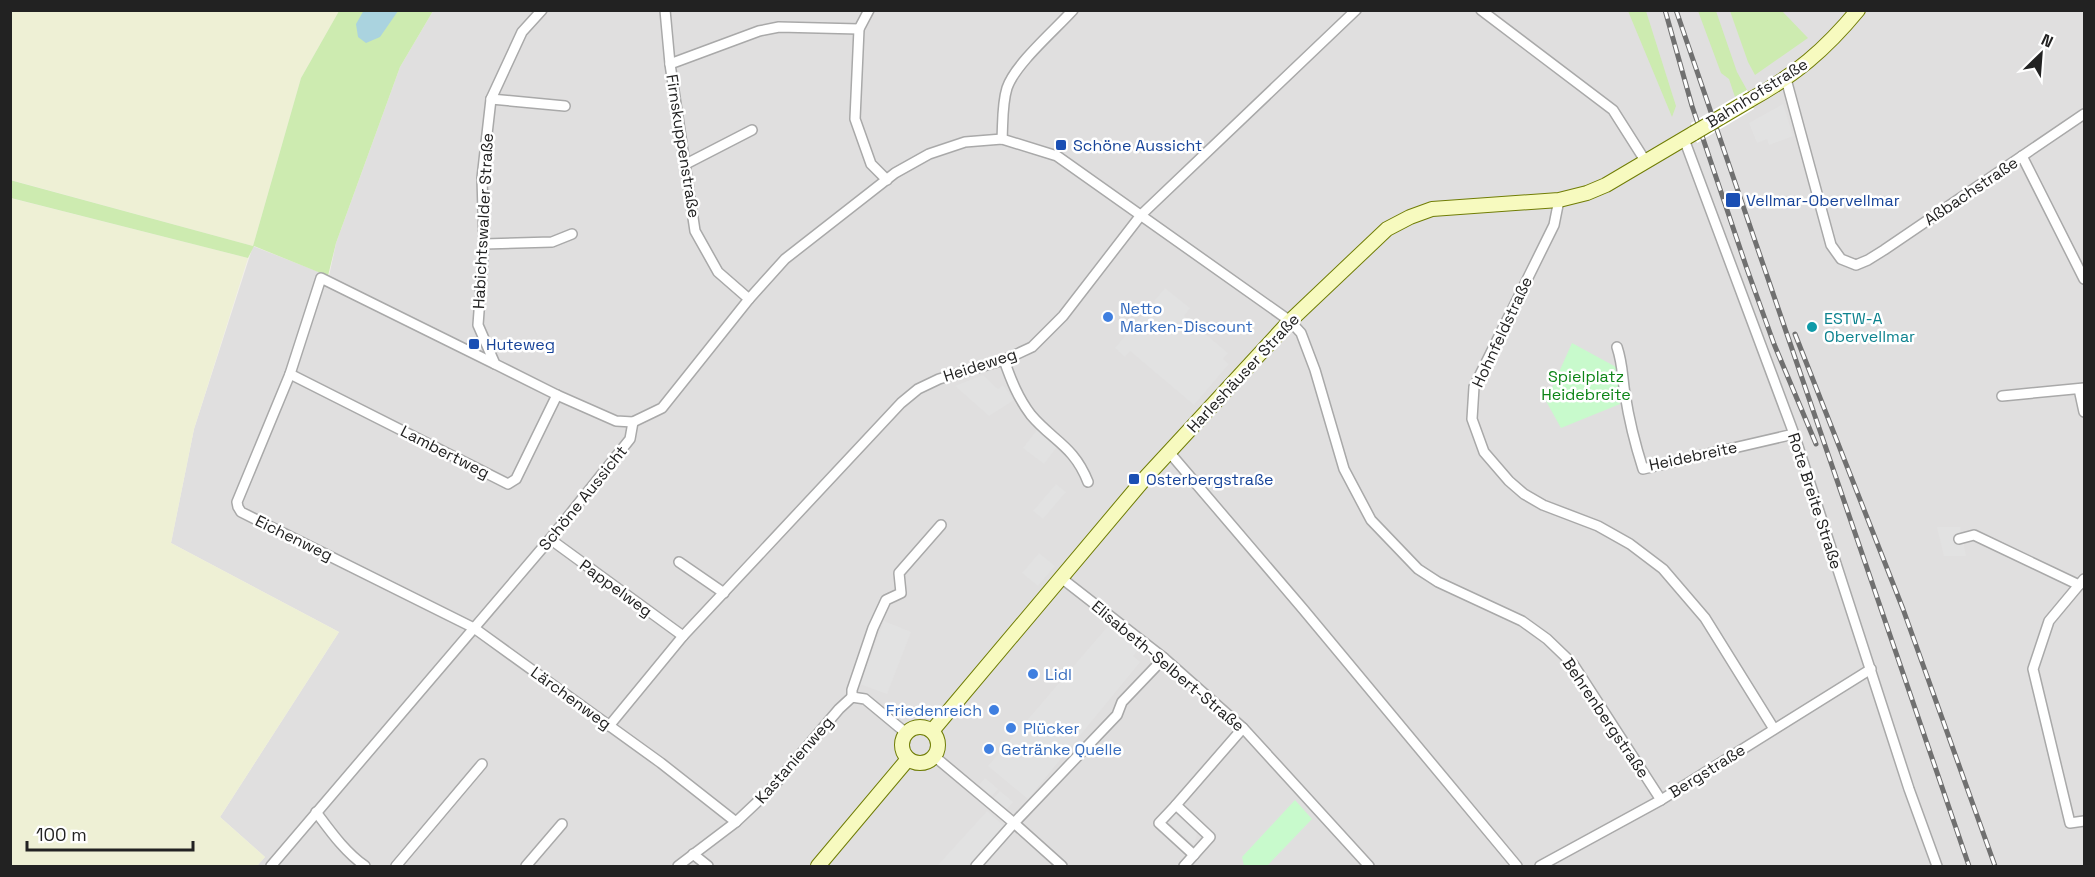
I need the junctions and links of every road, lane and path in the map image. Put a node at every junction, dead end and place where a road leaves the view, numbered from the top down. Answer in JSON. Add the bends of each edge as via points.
{"nodes":[{"id":1,"x":542,"y":10,"type":"edge"},
{"id":2,"x":665,"y":10,"type":"edge"},
{"id":3,"x":869,"y":10,"type":"edge"},
{"id":4,"x":1073,"y":10,"type":"edge"},
{"id":5,"x":1356,"y":10,"type":"edge"},
{"id":6,"x":1480,"y":10,"type":"edge"},
{"id":7,"x":1858,"y":10,"type":"edge"},
{"id":8,"x":859,"y":29,"type":"junction"},
{"id":9,"x":670,"y":63,"type":"junction"},
{"id":10,"x":1786,"y":79,"type":"junction"},
{"id":11,"x":491,"y":99,"type":"junction"},
{"id":12,"x":566,"y":106,"type":"dead end"},
{"id":13,"x":2085,"y":114,"type":"edge"},
{"id":14,"x":752,"y":130,"type":"dead end"},
{"id":15,"x":1689,"y":136,"type":"junction"},
{"id":16,"x":1002,"y":139,"type":"junction"},
{"id":17,"x":2022,"y":156,"type":"junction"},
{"id":18,"x":1646,"y":162,"type":"junction"},
{"id":19,"x":686,"y":164,"type":"junction"},
{"id":20,"x":887,"y":180,"type":"junction"},
{"id":21,"x":1559,"y":200,"type":"junction"},
{"id":22,"x":1141,"y":215,"type":"junction"},
{"id":23,"x":572,"y":234,"type":"dead end"},
{"id":24,"x":483,"y":244,"type":"junction"},
{"id":25,"x":2085,"y":279,"type":"edge"},
{"id":26,"x":749,"y":299,"type":"junction"},
{"id":27,"x":1290,"y":321,"type":"junction"},
{"id":28,"x":1617,"y":347,"type":"dead end"},
{"id":29,"x":1004,"y":360,"type":"junction"},
{"id":30,"x":495,"y":364,"type":"junction"},
{"id":31,"x":290,"y":375,"type":"junction"},
{"id":32,"x":2082,"y":389,"type":"edge"},
{"id":33,"x":557,"y":395,"type":"junction"},
{"id":34,"x":2002,"y":396,"type":"dead end"},
{"id":35,"x":2085,"y":412,"type":"edge"},
{"id":36,"x":633,"y":422,"type":"junction"},
{"id":37,"x":1794,"y":434,"type":"junction"},
{"id":38,"x":1169,"y":452,"type":"junction"},
{"id":39,"x":1088,"y":482,"type":"dead end"},
{"id":40,"x":941,"y":525,"type":"dead end"},
{"id":41,"x":550,"y":539,"type":"junction"},
{"id":42,"x":1959,"y":539,"type":"dead end"},
{"id":43,"x":679,"y":562,"type":"dead end"},
{"id":44,"x":1060,"y":577,"type":"junction"},
{"id":45,"x":2082,"y":582,"type":"edge"},
{"id":46,"x":724,"y":593,"type":"junction"},
{"id":47,"x":474,"y":628,"type":"junction"},
{"id":48,"x":683,"y":636,"type":"junction"},
{"id":49,"x":1164,"y":658,"type":"junction"},
{"id":50,"x":1871,"y":669,"type":"junction"},
{"id":51,"x":852,"y":697,"type":"junction"},
{"id":52,"x":609,"y":726,"type":"junction"},
{"id":53,"x":1243,"y":728,"type":"junction"},
{"id":54,"x":1774,"y":729,"type":"junction"},
{"id":55,"x":932,"y":731,"type":"junction"},
{"id":56,"x":906,"y":733,"type":"junction"},
{"id":57,"x":934,"y":756,"type":"junction"},
{"id":58,"x":907,"y":757,"type":"junction"},
{"id":59,"x":482,"y":764,"type":"dead end"},
{"id":60,"x":1662,"y":800,"type":"junction"},
{"id":61,"x":1176,"y":805,"type":"junction"},
{"id":62,"x":316,"y":812,"type":"junction"},
{"id":63,"x":2085,"y":821,"type":"edge"},
{"id":64,"x":736,"y":822,"type":"junction"},
{"id":65,"x":1014,"y":823,"type":"junction"},
{"id":66,"x":562,"y":824,"type":"dead end"},
{"id":67,"x":693,"y":855,"type":"junction"},
{"id":68,"x":1194,"y":855,"type":"junction"},
{"id":69,"x":352,"y":863,"type":"edge"},
{"id":70,"x":271,"y":867,"type":"edge"},
{"id":71,"x":365,"y":867,"type":"edge"},
{"id":72,"x":396,"y":867,"type":"edge"},
{"id":73,"x":526,"y":867,"type":"edge"},
{"id":74,"x":678,"y":867,"type":"edge"},
{"id":75,"x":708,"y":867,"type":"edge"},
{"id":76,"x":818,"y":867,"type":"edge"},
{"id":77,"x":976,"y":867,"type":"edge"},
{"id":78,"x":1062,"y":867,"type":"edge"},
{"id":79,"x":1184,"y":867,"type":"edge"},
{"id":80,"x":1369,"y":867,"type":"edge"},
{"id":81,"x":1517,"y":867,"type":"edge"},
{"id":82,"x":1540,"y":867,"type":"edge"},
{"id":83,"x":1937,"y":867,"type":"edge"}],
"edges":[{"from":1,"to":11,"type":"street","name":"Habichtswalder Straße","via":[[522,32]]},
{"from":2,"to":9,"type":"street","name":"Firnskuppenstraße"},
{"from":3,"to":8,"type":"street"},
{"from":4,"to":16,"type":"street","via":[[1016,71],[1007,87]]},
{"from":5,"to":22,"type":"street","name":"Heideweg"},
{"from":6,"to":18,"type":"street","via":[[1613,110]]},
{"from":7,"to":10,"type":"main road","name":"Bahnhofstraße","via":[[1812,60]]},
{"from":8,"to":9,"type":"street","via":[[779,27]]},
{"from":8,"to":20,"type":"street","via":[[855,119],[871,164]]},
{"from":9,"to":19,"type":"street","name":"Firnskuppenstraße"},
{"from":10,"to":15,"type":"main road","name":"Bahnhofstraße","bridge":true},
{"from":10,"to":17,"type":"street","name":"Aßbachstraße","via":[[1831,245],[1841,259],[1856,265],[1868,261]]},
{"from":11,"to":12,"type":"street"},
{"from":11,"to":24,"type":"street","name":"Habichtswalder Straße","via":[[482,178]]},
{"from":13,"to":17,"type":"street","name":"Aßbachstraße"},
{"from":14,"to":19,"type":"street"},
{"from":15,"to":18,"type":"main road","name":"Bahnhofstraße"},
{"from":15,"to":37,"type":"street","name":"Rote Breite Straße"},
{"from":16,"to":20,"type":"street","via":[[965,142],[929,154]]},
{"from":16,"to":22,"type":"street","via":[[1057,156]]},
{"from":17,"to":25,"type":"street"},
{"from":18,"to":21,"type":"main road","name":"Harleshäuser Straße","via":[[1606,185]]},
{"from":19,"to":26,"type":"street","name":"Firnskuppenstraße","via":[[695,231],[718,272]]},
{"from":20,"to":26,"type":"street","via":[[785,259]]},
{"from":21,"to":27,"type":"main road","name":"Harleshäuser Straße","via":[[1432,208],[1410,216],[1387,229]]},
{"from":21,"to":54,"type":"street","name":"Hohnfeldstraße","via":[[1554,225],[1474,387],[1472,420],[1484,452],[1524,494],[1598,526],[1663,569],[1705,618]]},
{"from":22,"to":27,"type":"street"},
{"from":22,"to":29,"type":"street","name":"Heideweg","via":[[1063,316],[1032,347]]},
{"from":23,"to":24,"type":"street","via":[[552,242]]},
{"from":24,"to":30,"type":"street","name":"Habichtswalder Straße","via":[[478,325]]},
{"from":26,"to":36,"type":"street","via":[[662,408]]},
{"from":27,"to":38,"type":"main road","name":"Harleshäuser Straße"},
{"from":27,"to":60,"type":"street","name":"Behrenbergstraße","via":[[1301,333],[1315,370],[1344,469],[1371,520],[1418,569],[1522,621],[1573,664]]},
{"from":28,"to":37,"type":"street","name":"Heidebreite","via":[[1643,469]]},
{"from":29,"to":39,"type":"street","via":[[1023,402],[1069,448]]},
{"from":29,"to":46,"type":"street","name":"Heideweg","via":[[939,379],[901,403]]},
{"from":30,"to":31,"type":"street","name":"Eichenweg","via":[[321,278]]},
{"from":30,"to":33,"type":"street"},
{"from":31,"to":33,"type":"street","name":"Lambertweg","via":[[507,484],[516,479]]},
{"from":31,"to":47,"type":"street","name":"Eichenweg","via":[[237,502],[241,512]]},
{"from":32,"to":34,"type":"street"},
{"from":32,"to":35,"type":"street"},
{"from":33,"to":36,"type":"street","via":[[616,421]]},
{"from":36,"to":41,"type":"street","name":"Schöne Aussicht","via":[[630,439]]},
{"from":37,"to":50,"type":"street","name":"Rote Breite Straße"},
{"from":38,"to":44,"type":"main road","name":"Harleshäuser Straße"},
{"from":38,"to":81,"type":"street"},
{"from":40,"to":51,"type":"street","via":[[899,573],[901,593],[886,600]]},
{"from":41,"to":47,"type":"street","name":"Schöne Aussicht"},
{"from":41,"to":48,"type":"street","name":"Pappelweg"},
{"from":42,"to":45,"type":"street","via":[[1974,535]]},
{"from":43,"to":46,"type":"street"},
{"from":44,"to":49,"type":"street","name":"Elisabeth-Selbert-Straße"},
{"from":44,"to":55,"type":"main road","name":"Harleshäuser Straße"},
{"from":45,"to":63,"type":"street","via":[[2049,621],[2033,669],[2070,823]]},
{"from":46,"to":48,"type":"street","name":"Heideweg"},
{"from":47,"to":52,"type":"street","name":"Lärchenweg"},
{"from":47,"to":62,"type":"street","name":"Schöne Aussicht"},
{"from":48,"to":52,"type":"street","name":"Heideweg"},
{"from":49,"to":53,"type":"street","name":"Elisabeth-Selbert-Straße"},
{"from":49,"to":65,"type":"street","via":[[1122,702],[1117,715]]},
{"from":50,"to":54,"type":"street","name":"Bergstraße"},
{"from":50,"to":83,"type":"street","name":"Rote Breite Straße"},
{"from":51,"to":56,"type":"street","via":[[865,699]]},
{"from":51,"to":64,"type":"street","name":"Kastanienweg","via":[[771,789]]},
{"from":52,"to":64,"type":"street","name":"Lärchenweg"},
{"from":53,"to":61,"type":"street"},
{"from":53,"to":80,"type":"street","name":"Elisabeth-Selbert-Straße"},
{"from":54,"to":60,"type":"street","name":"Bergstraße"},
{"from":55,"to":56,"type":"main road","via":[[918,727]]},
{"from":55,"to":57,"type":"main road","via":[[938,743]]},
{"from":56,"to":58,"type":"main road","via":[[902,742]]},
{"from":57,"to":58,"type":"main road","via":[[922,763]]},
{"from":57,"to":65,"type":"street"},
{"from":58,"to":76,"type":"main road"},
{"from":59,"to":72,"type":"street"},
{"from":60,"to":82,"type":"street","name":"Bergstraße"},
{"from":61,"to":68,"type":"street","via":[[1210,837]]},
{"from":61,"to":68,"type":"street","via":[[1159,823]]},
{"from":62,"to":69,"type":"street"},
{"from":62,"to":70,"type":"street","name":"Schöne Aussicht"},
{"from":64,"to":67,"type":"street","name":"Kastanienweg"},
{"from":65,"to":77,"type":"street"},
{"from":65,"to":78,"type":"street"},
{"from":66,"to":73,"type":"street"},
{"from":67,"to":74,"type":"street","name":"Kastanienweg"},
{"from":67,"to":75,"type":"street"},
{"from":68,"to":79,"type":"street"},
{"from":69,"to":71,"type":"street"}]}
